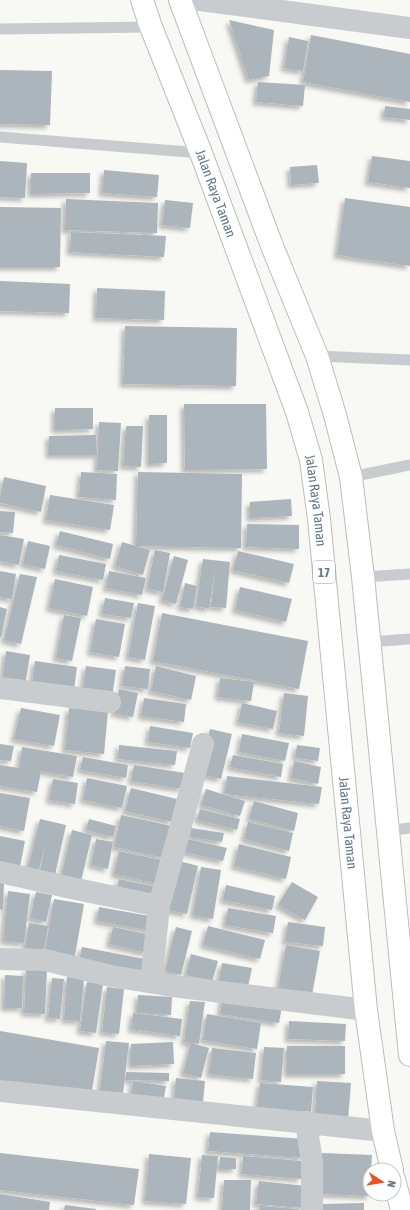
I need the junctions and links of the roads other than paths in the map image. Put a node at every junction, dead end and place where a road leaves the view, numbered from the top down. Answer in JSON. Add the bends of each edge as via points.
{"nodes":[{"id":1,"x":142,"y":0,"type":"edge"},
{"id":2,"x":180,"y":0,"type":"edge"},
{"id":3,"x":200,"y":0,"type":"edge"},
{"id":4,"x":151,"y":27,"type":"junction"},
{"id":5,"x":410,"y":28,"type":"edge"},
{"id":6,"x":0,"y":29,"type":"edge"},
{"id":7,"x":0,"y":138,"type":"edge"},
{"id":8,"x":202,"y":153,"type":"junction"},
{"id":9,"x":317,"y":356,"type":"junction"},
{"id":10,"x":410,"y":360,"type":"edge"},
{"id":11,"x":410,"y":465,"type":"edge"},
{"id":12,"x":350,"y":477,"type":"junction"},
{"id":13,"x":410,"y":574,"type":"edge"},
{"id":14,"x":363,"y":576,"type":"junction"},
{"id":15,"x":410,"y":640,"type":"edge"},
{"id":16,"x":370,"y":642,"type":"junction"},
{"id":17,"x":0,"y":688,"type":"edge"},
{"id":18,"x":110,"y":702,"type":"dead end"},
{"id":19,"x":203,"y":744,"type":"dead end"},
{"id":20,"x":410,"y":828,"type":"edge"},
{"id":21,"x":388,"y":831,"type":"junction"},
{"id":22,"x":0,"y":872,"type":"edge"},
{"id":23,"x":159,"y":906,"type":"junction"},
{"id":24,"x":0,"y":959,"type":"edge"},
{"id":25,"x":151,"y":982,"type":"junction"},
{"id":26,"x":407,"y":991,"type":"edge"},
{"id":27,"x":366,"y":1010,"type":"junction"},
{"id":28,"x":410,"y":1055,"type":"edge"},
{"id":29,"x":0,"y":1091,"type":"edge"},
{"id":30,"x":306,"y":1122,"type":"junction"},
{"id":31,"x":383,"y":1131,"type":"junction"},
{"id":32,"x":390,"y":1162,"type":"edge"},
{"id":33,"x":312,"y":1210,"type":"edge"}],
"edges":[{"from":1,"to":4,"type":"highway","name":"Jalan Raya Taman","number":"17"},
{"from":2,"to":9,"type":"highway","via":[[269,239]]},
{"from":3,"to":5,"type":"street"},
{"from":4,"to":6,"type":"lane"},
{"from":4,"to":8,"type":"highway","name":"Jalan Raya Taman","number":"17"},
{"from":7,"to":8,"type":"lane"},
{"from":8,"to":27,"type":"highway","name":"Jalan Raya Taman","number":"17","via":[[297,412],[311,460]]},
{"from":9,"to":10,"type":"lane"},
{"from":9,"to":12,"type":"highway"},
{"from":11,"to":12,"type":"lane"},
{"from":12,"to":14,"type":"highway"},
{"from":13,"to":14,"type":"lane"},
{"from":14,"to":16,"type":"highway"},
{"from":15,"to":16,"type":"lane"},
{"from":16,"to":21,"type":"highway"},
{"from":17,"to":18,"type":"street"},
{"from":19,"to":23,"type":"street"},
{"from":20,"to":21,"type":"lane"},
{"from":21,"to":26,"type":"highway"},
{"from":22,"to":23,"type":"street"},
{"from":23,"to":25,"type":"street"},
{"from":24,"to":25,"type":"street","via":[[45,960],[111,976]]},
{"from":25,"to":27,"type":"street"},
{"from":26,"to":28,"type":"highway"},
{"from":27,"to":31,"type":"highway","name":"Jalan Raya Taman","number":"17"},
{"from":29,"to":30,"type":"street"},
{"from":30,"to":31,"type":"street"},
{"from":30,"to":33,"type":"street","via":[[312,1162]]},
{"from":31,"to":32,"type":"highway","name":"Jalan Raya Taman","number":"17"}]}
